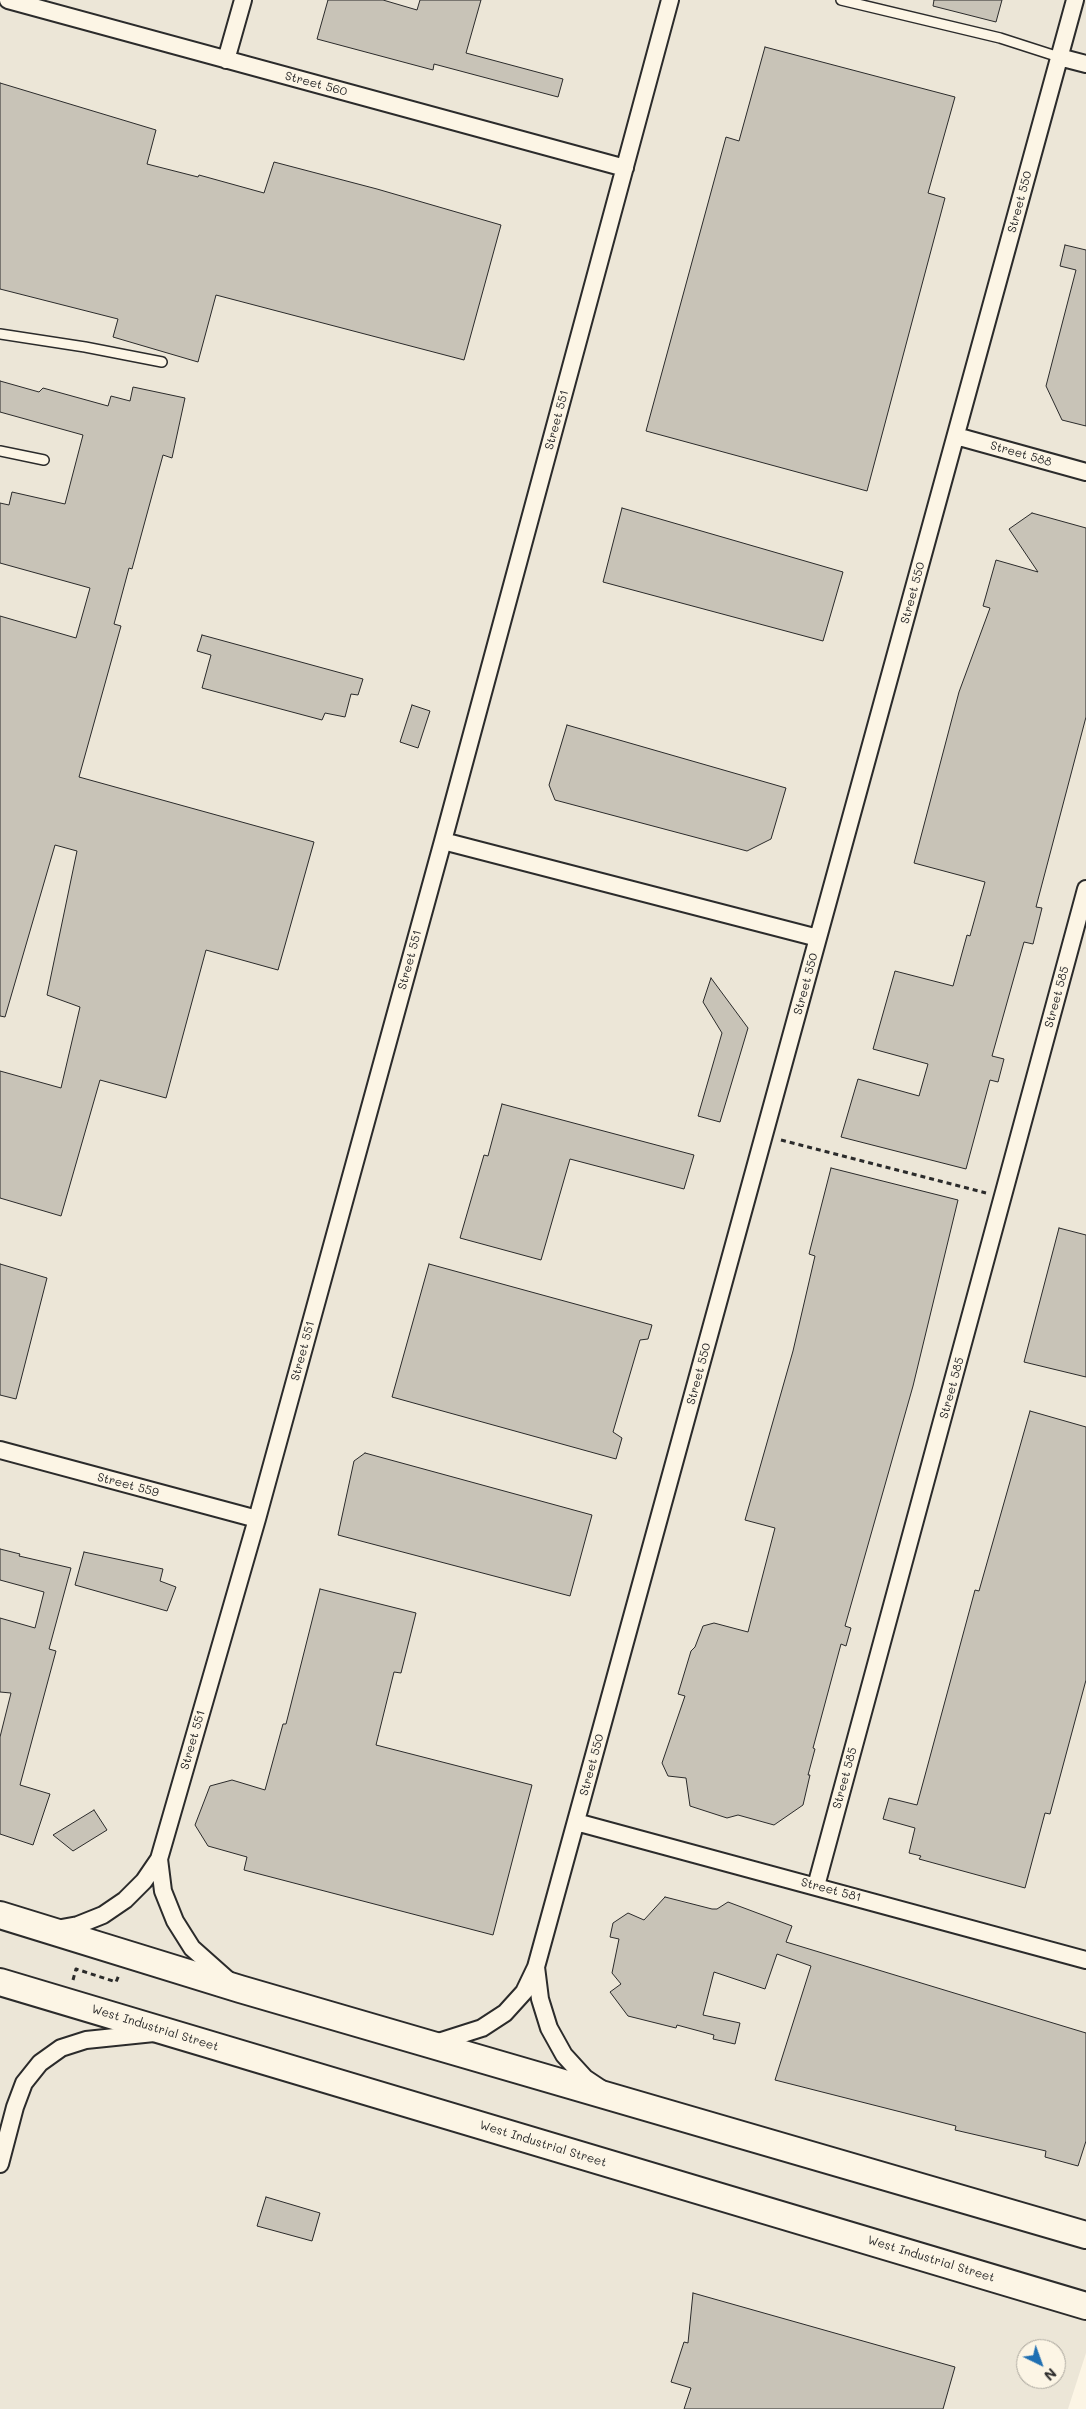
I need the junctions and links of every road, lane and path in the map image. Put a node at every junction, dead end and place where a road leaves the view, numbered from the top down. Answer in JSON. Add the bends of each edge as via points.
{"nodes":[{"id":1,"x":8,"y":0,"type":"edge"},
{"id":2,"x":243,"y":0,"type":"edge"},
{"id":3,"x":670,"y":0,"type":"edge"},
{"id":4,"x":841,"y":0,"type":"edge"},
{"id":5,"x":1075,"y":0,"type":"edge"},
{"id":6,"x":1059,"y":57,"type":"junction"},
{"id":7,"x":226,"y":60,"type":"junction"},
{"id":8,"x":1086,"y":64,"type":"edge"},
{"id":9,"x":625,"y":168,"type":"junction"},
{"id":10,"x":0,"y":334,"type":"edge"},
{"id":11,"x":162,"y":362,"type":"dead end"},
{"id":12,"x":956,"y":436,"type":"junction"},
{"id":13,"x":0,"y":451,"type":"edge"},
{"id":14,"x":44,"y":460,"type":"dead end"},
{"id":15,"x":1086,"y":472,"type":"edge"},
{"id":16,"x":443,"y":841,"type":"junction"},
{"id":17,"x":1086,"y":889,"type":"edge"},
{"id":18,"x":818,"y":938,"type":"junction"},
{"id":19,"x":764,"y":1135,"type":"junction"},
{"id":20,"x":1003,"y":1198,"type":"junction"},
{"id":21,"x":0,"y":1450,"type":"edge"},
{"id":22,"x":257,"y":1519,"type":"junction"},
{"id":23,"x":576,"y":1822,"type":"junction"},
{"id":24,"x":159,"y":1859,"type":"junction"},
{"id":25,"x":816,"y":1886,"type":"junction"},
{"id":26,"x":0,"y":1914,"type":"edge"},
{"id":27,"x":52,"y":1930,"type":"junction"},
{"id":28,"x":126,"y":1952,"type":"junction"},
{"id":29,"x":1086,"y":1960,"type":"edge"},
{"id":30,"x":536,"y":1967,"type":"junction"},
{"id":31,"x":0,"y":1982,"type":"edge"},
{"id":32,"x":240,"y":1990,"type":"junction"},
{"id":33,"x":66,"y":2002,"type":"junction"},
{"id":34,"x":166,"y":2032,"type":"junction"},
{"id":35,"x":427,"y":2045,"type":"junction"},
{"id":36,"x":614,"y":2098,"type":"junction"},
{"id":37,"x":0,"y":2164,"type":"edge"},
{"id":38,"x":1086,"y":2235,"type":"edge"},
{"id":39,"x":1086,"y":2306,"type":"edge"}],
"edges":[{"from":1,"to":7,"type":"street","name":"Street 560"},
{"from":2,"to":7,"type":"street"},
{"from":3,"to":9,"type":"street","name":"Street 551"},
{"from":4,"to":6,"type":"lane","via":[[1000,38]]},
{"from":5,"to":6,"type":"street","name":"Street 550"},
{"from":6,"to":8,"type":"street"},
{"from":6,"to":12,"type":"street","name":"Street 550"},
{"from":7,"to":9,"type":"street","name":"Street 560"},
{"from":9,"to":16,"type":"street","name":"Street 551"},
{"from":10,"to":11,"type":"lane"},
{"from":12,"to":15,"type":"street","name":"Street 588"},
{"from":12,"to":18,"type":"street","name":"Street 550"},
{"from":13,"to":14,"type":"lane"},
{"from":16,"to":18,"type":"street"},
{"from":16,"to":22,"type":"street","name":"Street 551"},
{"from":17,"to":20,"type":"street","name":"Street 585"},
{"from":18,"to":19,"type":"street","name":"Street 550"},
{"from":19,"to":20,"type":"path"},
{"from":19,"to":23,"type":"street","name":"Street 550"},
{"from":20,"to":25,"type":"street","name":"Street 585"},
{"from":21,"to":22,"type":"street","name":"Street 559"},
{"from":22,"to":24,"type":"street","name":"Street 551"},
{"from":23,"to":25,"type":"street","name":"Street 581"},
{"from":23,"to":30,"type":"street","name":"Street 550"},
{"from":24,"to":27,"type":"street","name":"Street 551","via":[[144,1881],[103,1915]]},
{"from":24,"to":32,"type":"street","name":"Street 551","via":[[163,1891],[175,1921],[192,1948]]},
{"from":25,"to":29,"type":"street","name":"Street 581"},
{"from":26,"to":27,"type":"main road"},
{"from":27,"to":28,"type":"main road"},
{"from":28,"to":32,"type":"main road"},
{"from":28,"to":33,"type":"path","via":[[116,1982],[76,1969]]},
{"from":30,"to":35,"type":"street","name":"Street 550","via":[[524,1992],[505,2013],[482,2028]]},
{"from":30,"to":36,"type":"street","name":"Street 550","via":[[540,1999],[549,2028],[560,2048],[585,2078]]},
{"from":31,"to":33,"type":"main road","name":"West Industrial Street"},
{"from":32,"to":35,"type":"main road"},
{"from":33,"to":34,"type":"main road","name":"West Industrial Street"},
{"from":34,"to":37,"type":"street","via":[[86,2040],[61,2048],[40,2063],[24,2083]]},
{"from":34,"to":39,"type":"main road","name":"West Industrial Street"},
{"from":35,"to":36,"type":"main road"},
{"from":36,"to":38,"type":"main road"}]}
